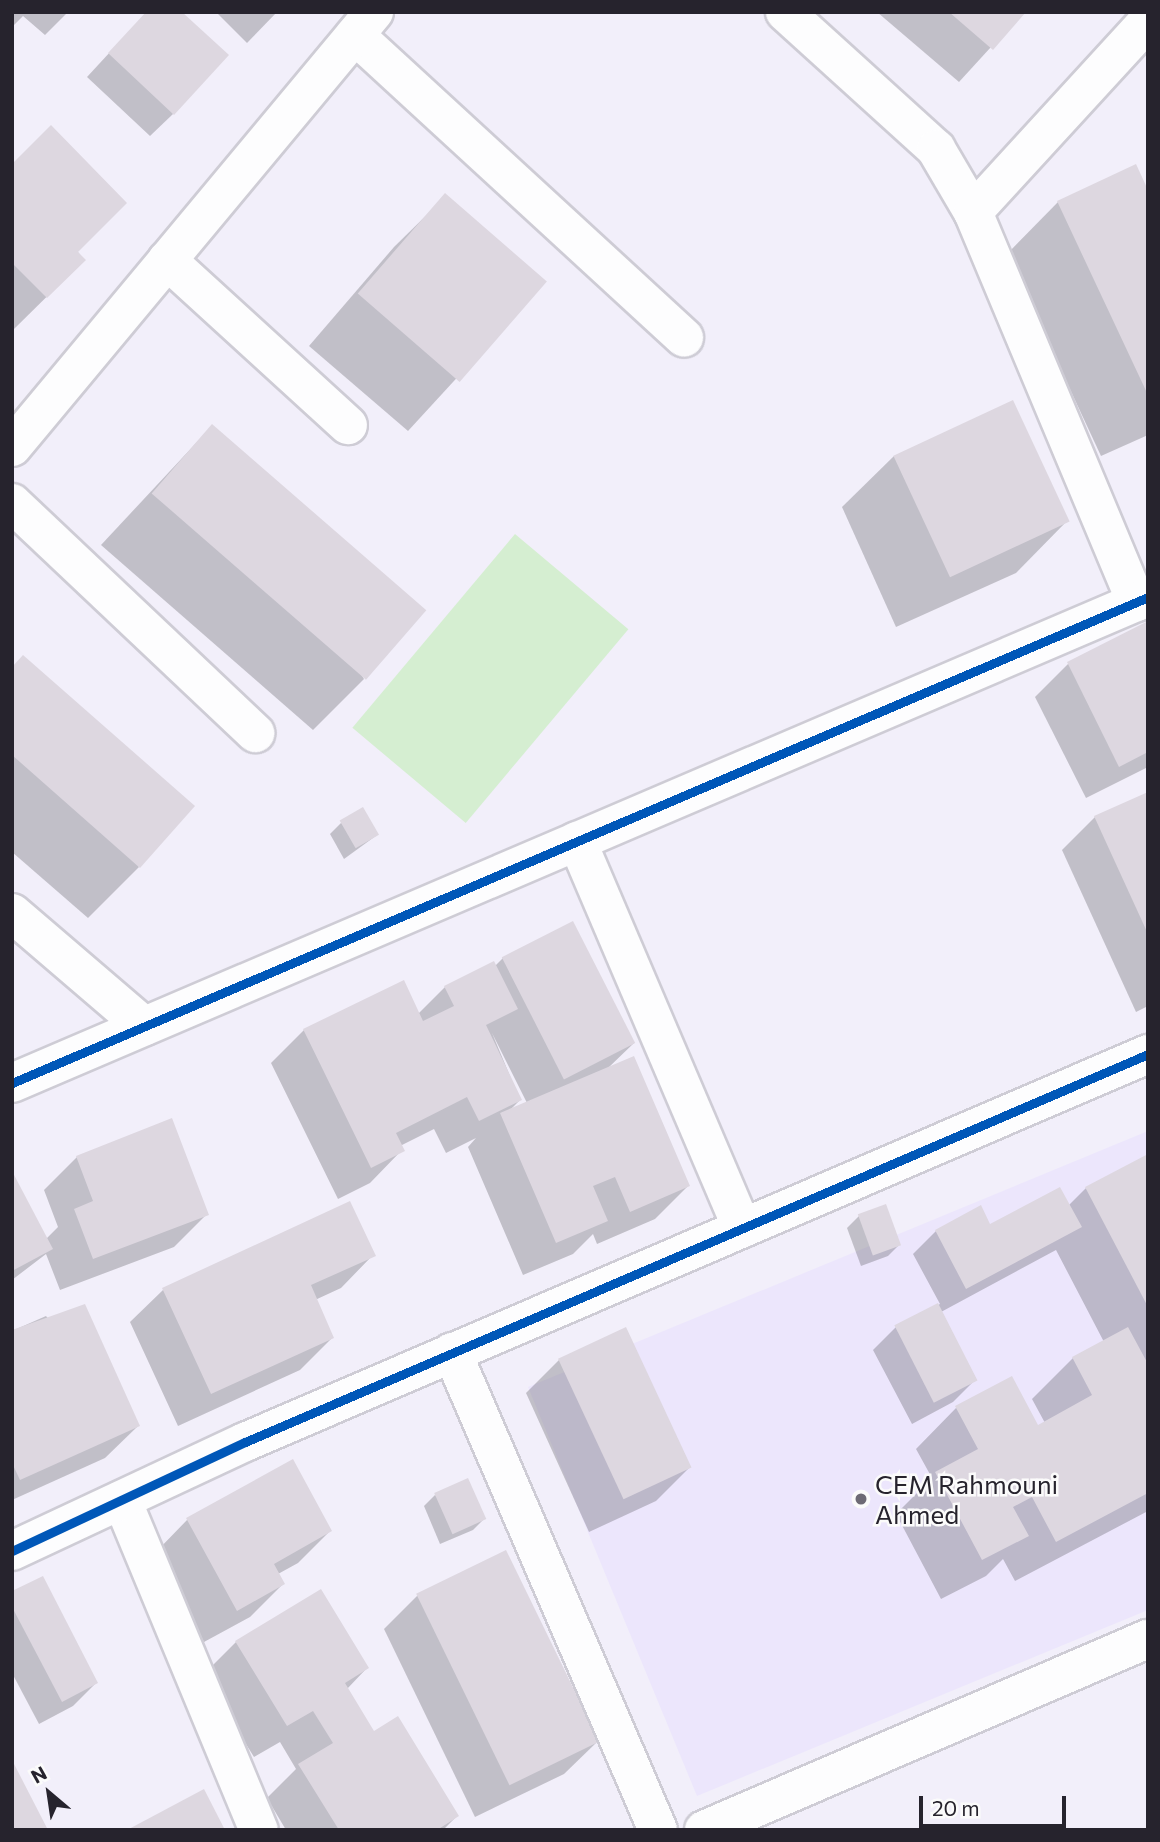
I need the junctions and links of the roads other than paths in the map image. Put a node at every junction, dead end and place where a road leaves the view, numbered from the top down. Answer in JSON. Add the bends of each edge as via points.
{"nodes":[{"id":1,"x":785,"y":12,"type":"edge"},
{"id":2,"x":1148,"y":20,"type":"edge"},
{"id":3,"x":364,"y":24,"type":"edge"},
{"id":4,"x":974,"y":212,"type":"junction"},
{"id":5,"x":167,"y":260,"type":"junction"},
{"id":6,"x":684,"y":338,"type":"dead end"},
{"id":7,"x":348,"y":425,"type":"dead end"},
{"id":8,"x":12,"y":447,"type":"edge"},
{"id":9,"x":12,"y":503,"type":"edge"},
{"id":10,"x":1142,"y":599,"type":"edge"},
{"id":11,"x":256,"y":733,"type":"dead end"},
{"id":12,"x":577,"y":841,"type":"junction"},
{"id":13,"x":12,"y":913,"type":"edge"},
{"id":14,"x":144,"y":1026,"type":"junction"},
{"id":15,"x":1148,"y":1054,"type":"edge"},
{"id":16,"x":12,"y":1083,"type":"edge"},
{"id":17,"x":742,"y":1228,"type":"junction"},
{"id":18,"x":452,"y":1352,"type":"junction"},
{"id":19,"x":122,"y":1500,"type":"junction"},
{"id":20,"x":12,"y":1551,"type":"edge"},
{"id":21,"x":1148,"y":1639,"type":"edge"},
{"id":22,"x":260,"y":1830,"type":"edge"},
{"id":23,"x":658,"y":1830,"type":"edge"},
{"id":24,"x":704,"y":1830,"type":"edge"}],
"edges":[{"from":1,"to":4,"type":"street","via":[[936,149]]},
{"from":2,"to":4,"type":"street"},
{"from":3,"to":5,"type":"street"},
{"from":3,"to":6,"type":"street"},
{"from":4,"to":10,"type":"street"},
{"from":5,"to":7,"type":"street"},
{"from":5,"to":8,"type":"street"},
{"from":9,"to":11,"type":"street"},
{"from":10,"to":12,"type":"street"},
{"from":12,"to":14,"type":"street"},
{"from":12,"to":17,"type":"street"},
{"from":13,"to":14,"type":"street"},
{"from":14,"to":16,"type":"street"},
{"from":15,"to":17,"type":"street"},
{"from":17,"to":18,"type":"street"},
{"from":18,"to":19,"type":"street"},
{"from":18,"to":23,"type":"street"},
{"from":19,"to":20,"type":"street"},
{"from":19,"to":22,"type":"street"},
{"from":21,"to":24,"type":"street"}]}
